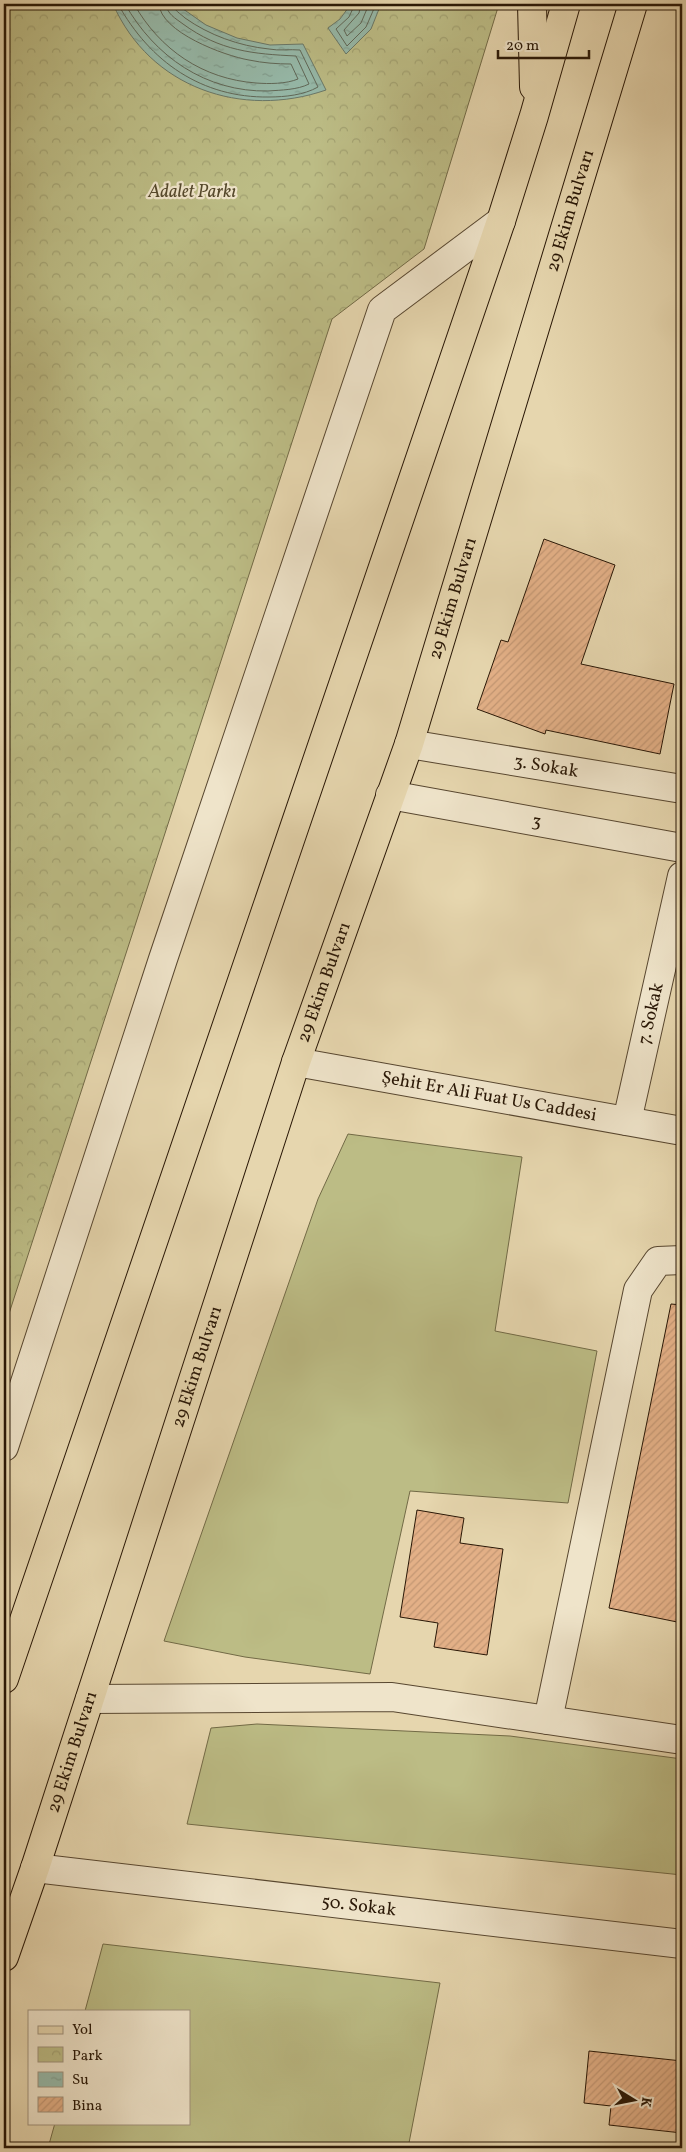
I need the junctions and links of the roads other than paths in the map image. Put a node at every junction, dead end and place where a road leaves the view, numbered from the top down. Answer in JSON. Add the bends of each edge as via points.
{"nodes":[{"id":1,"x":532,"y":4,"type":"edge"},
{"id":2,"x":566,"y":4,"type":"edge"},
{"id":3,"x":633,"y":4,"type":"edge"},
{"id":4,"x":534,"y":116,"type":"junction"},
{"id":5,"x":501,"y":221,"type":"junction"},
{"id":6,"x":409,"y":744,"type":"junction"},
{"id":7,"x":682,"y":789,"type":"edge"},
{"id":8,"x":390,"y":795,"type":"junction"},
{"id":9,"x":682,"y":848,"type":"edge"},
{"id":10,"x":682,"y":876,"type":"edge"},
{"id":11,"x":296,"y":1062,"type":"junction"},
{"id":12,"x":627,"y":1121,"type":"junction"},
{"id":13,"x":682,"y":1131,"type":"edge"},
{"id":14,"x":682,"y":1260,"type":"edge"},
{"id":15,"x":4,"y":1447,"type":"edge"},
{"id":16,"x":4,"y":1680,"type":"edge"},
{"id":17,"x":90,"y":1699,"type":"junction"},
{"id":18,"x":548,"y":1720,"type":"junction"},
{"id":19,"x":682,"y":1740,"type":"edge"},
{"id":20,"x":35,"y":1868,"type":"junction"},
{"id":21,"x":682,"y":1944,"type":"edge"},
{"id":22,"x":4,"y":1957,"type":"edge"}],
"edges":[{"from":1,"to":4,"type":"main road"},
{"from":2,"to":4,"type":"main road"},
{"from":3,"to":6,"type":"main road","name":"29 Ekim Bulvarı"},
{"from":4,"to":5,"type":"main road"},
{"from":5,"to":15,"type":"street","via":[[382,310],[160,969]]},
{"from":5,"to":16,"type":"main road"},
{"from":6,"to":7,"type":"street","name":"3. Sokak"},
{"from":6,"to":8,"type":"main road","name":"29 Ekim Bulvarı"},
{"from":8,"to":9,"type":"street","name":"3"},
{"from":8,"to":11,"type":"main road","name":"29 Ekim Bulvarı"},
{"from":10,"to":12,"type":"street","name":"7. Sokak"},
{"from":11,"to":12,"type":"street","name":"Şehit Er Ali Fuat Us Caddesi"},
{"from":11,"to":17,"type":"main road","name":"29 Ekim Bulvarı"},
{"from":12,"to":13,"type":"street","name":"Şehit Er Ali Fuat Us Caddesi"},
{"from":14,"to":18,"type":"street","via":[[658,1261],[638,1290]]},
{"from":17,"to":18,"type":"street","via":[[392,1697]]},
{"from":17,"to":20,"type":"main road","name":"29 Ekim Bulvarı"},
{"from":18,"to":19,"type":"street"},
{"from":20,"to":21,"type":"street","name":"50. Sokak"},
{"from":20,"to":22,"type":"main road","name":"29 Ekim Bulvarı"}]}
